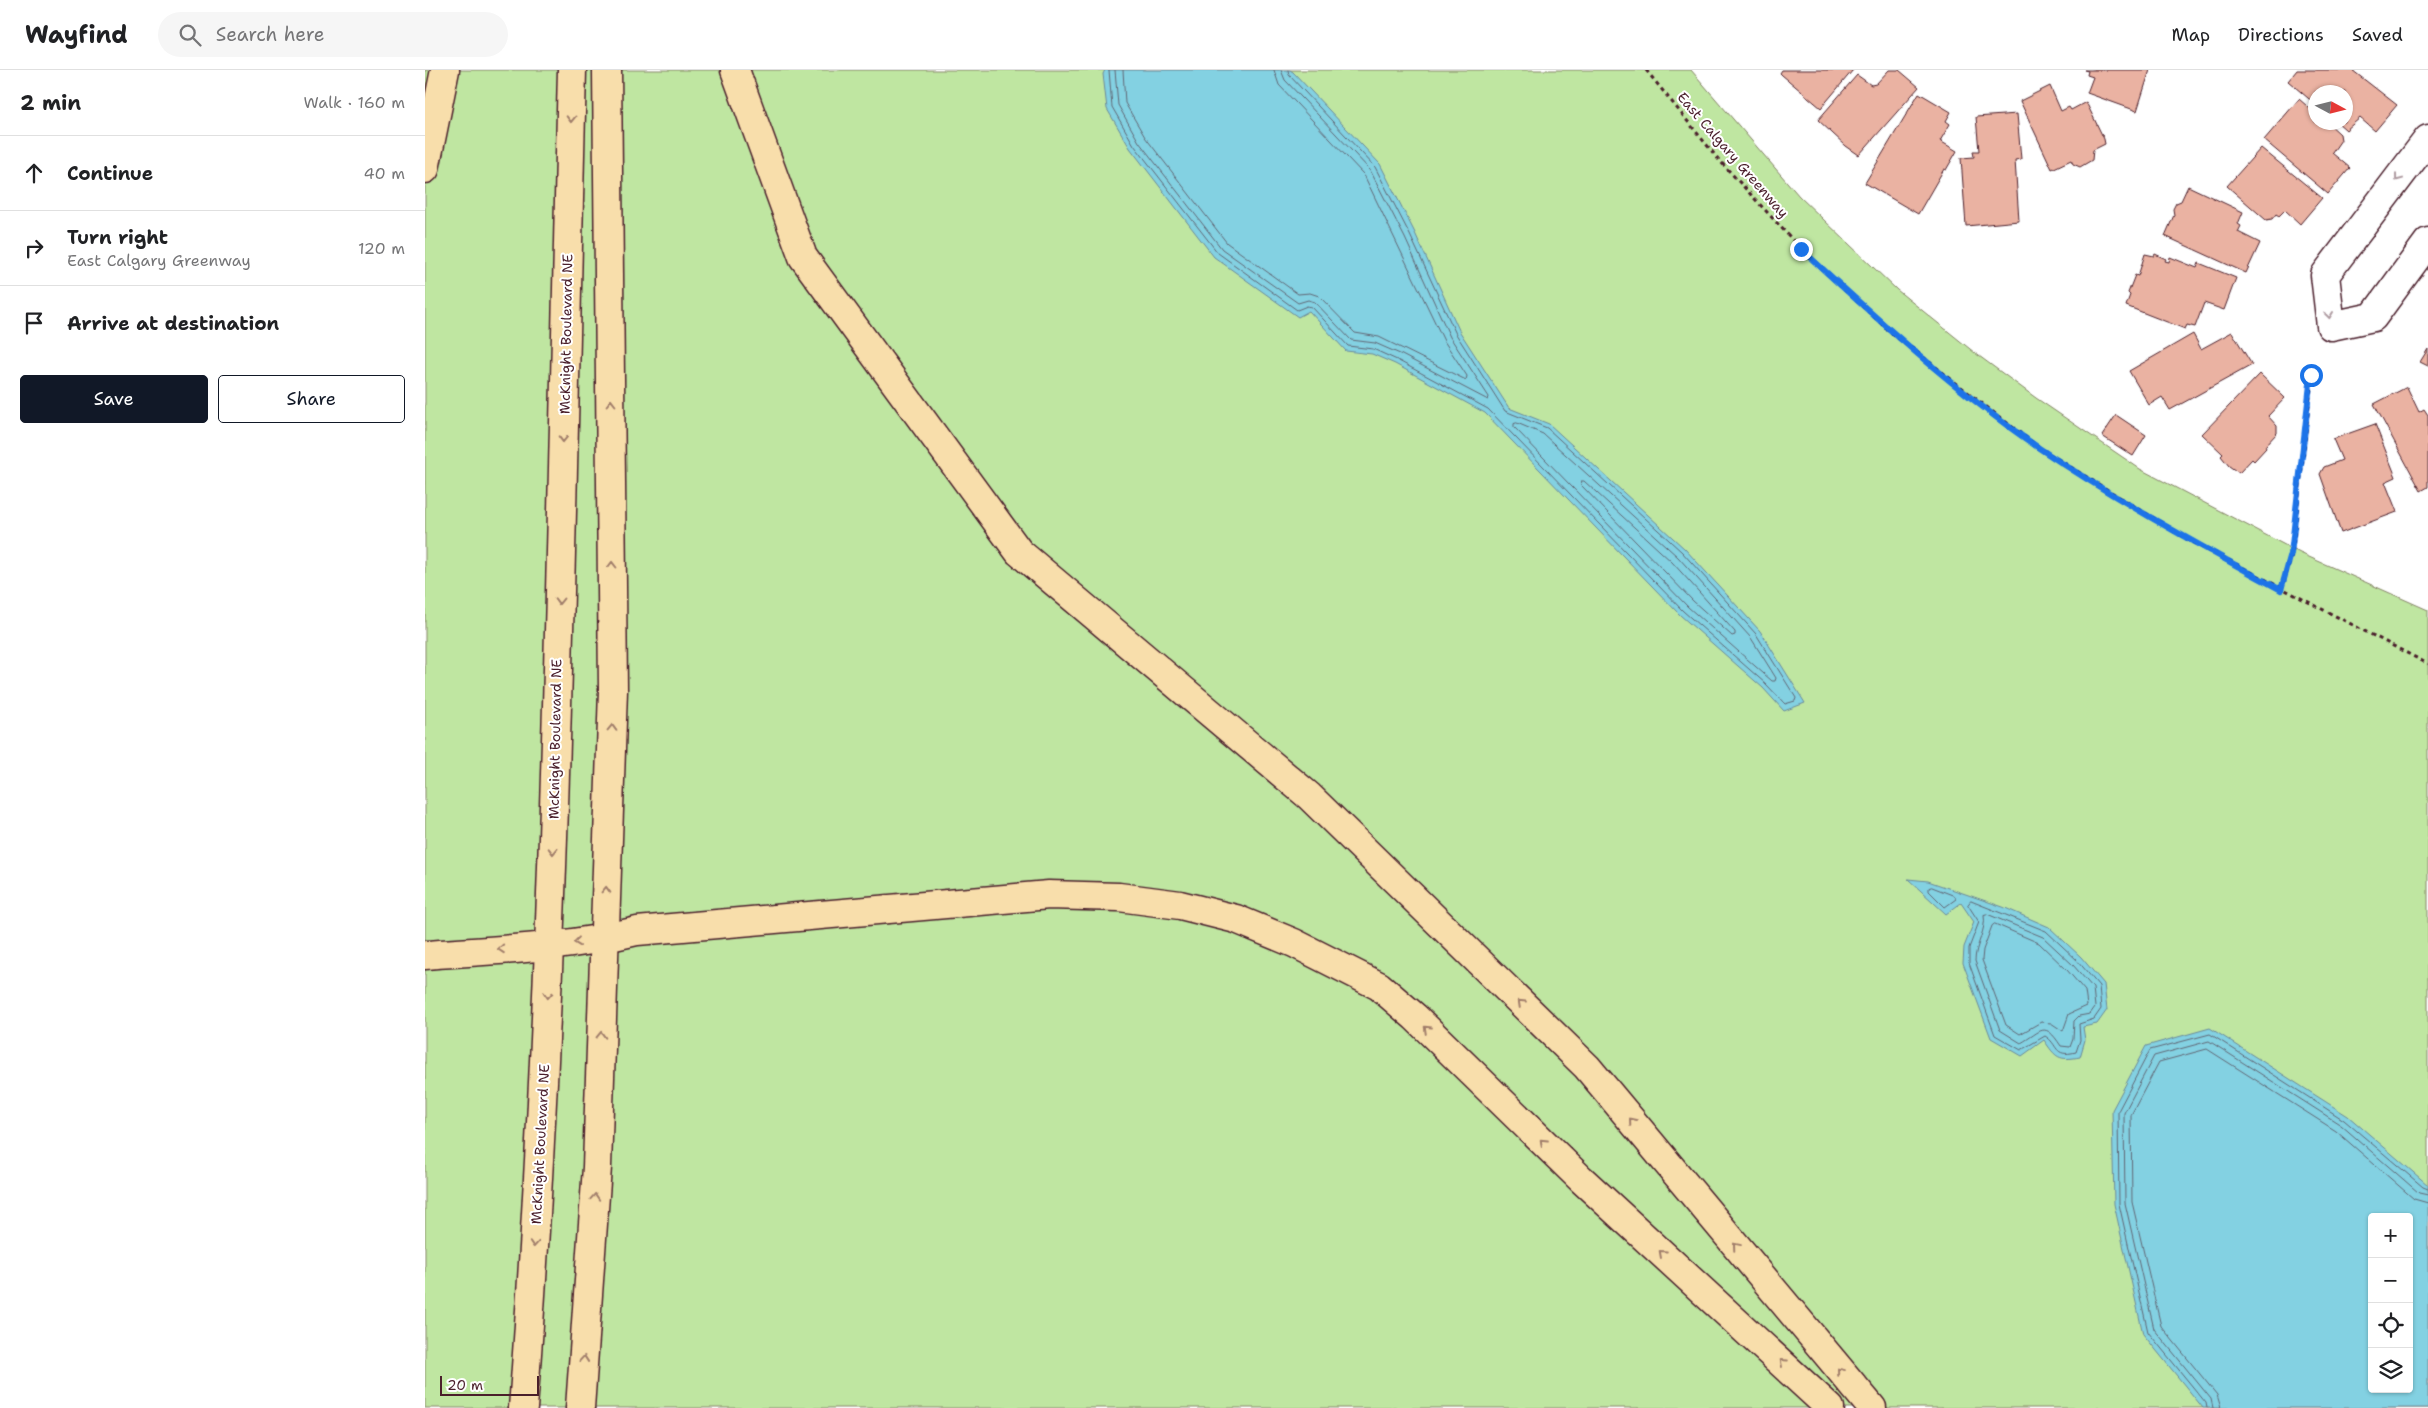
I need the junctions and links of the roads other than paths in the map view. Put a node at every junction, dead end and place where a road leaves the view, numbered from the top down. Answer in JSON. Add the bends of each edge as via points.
{"nodes":[{"id":1,"x":445,"y":70,"type":"edge"},
{"id":2,"x":572,"y":70,"type":"edge"},
{"id":3,"x":607,"y":70,"type":"edge"},
{"id":4,"x":735,"y":70,"type":"edge"},
{"id":5,"x":2428,"y":139,"type":"edge"},
{"id":6,"x":425,"y":169,"type":"edge"},
{"id":7,"x":2428,"y":242,"type":"edge"},
{"id":8,"x":604,"y":939,"type":"junction"},
{"id":9,"x":550,"y":946,"type":"junction"},
{"id":10,"x":425,"y":955,"type":"edge"},
{"id":11,"x":523,"y":1408,"type":"edge"},
{"id":12,"x":580,"y":1408,"type":"edge"},
{"id":13,"x":1830,"y":1408,"type":"edge"},
{"id":14,"x":1871,"y":1408,"type":"edge"}],
"edges":[{"from":1,"to":6,"type":"main road"},
{"from":2,"to":9,"type":"main road","name":"McKnight Boulevard NE","one_way":true},
{"from":8,"to":3,"type":"main road","one_way":true,"via":[[613,690]]},
{"from":14,"to":4,"type":"main road","one_way":true,"via":[[1587,1067],[1309,796],[1019,552],[803,257]]},
{"from":5,"to":7,"type":"street","one_way":true,"via":[[2325,275],[2331,326],[2373,317]]},
{"from":8,"to":9,"type":"main road","one_way":true},
{"from":12,"to":8,"type":"main road","one_way":true,"via":[[597,1167]]},
{"from":13,"to":8,"type":"main road","one_way":true,"via":[[1581,1179],[1379,986],[1294,943],[1235,919],[1181,905],[1127,898],[1049,895],[637,931]]},
{"from":9,"to":10,"type":"main road","one_way":true},
{"from":9,"to":11,"type":"main road","name":"McKnight Boulevard NE","one_way":true,"via":[[541,1147]]}]}
